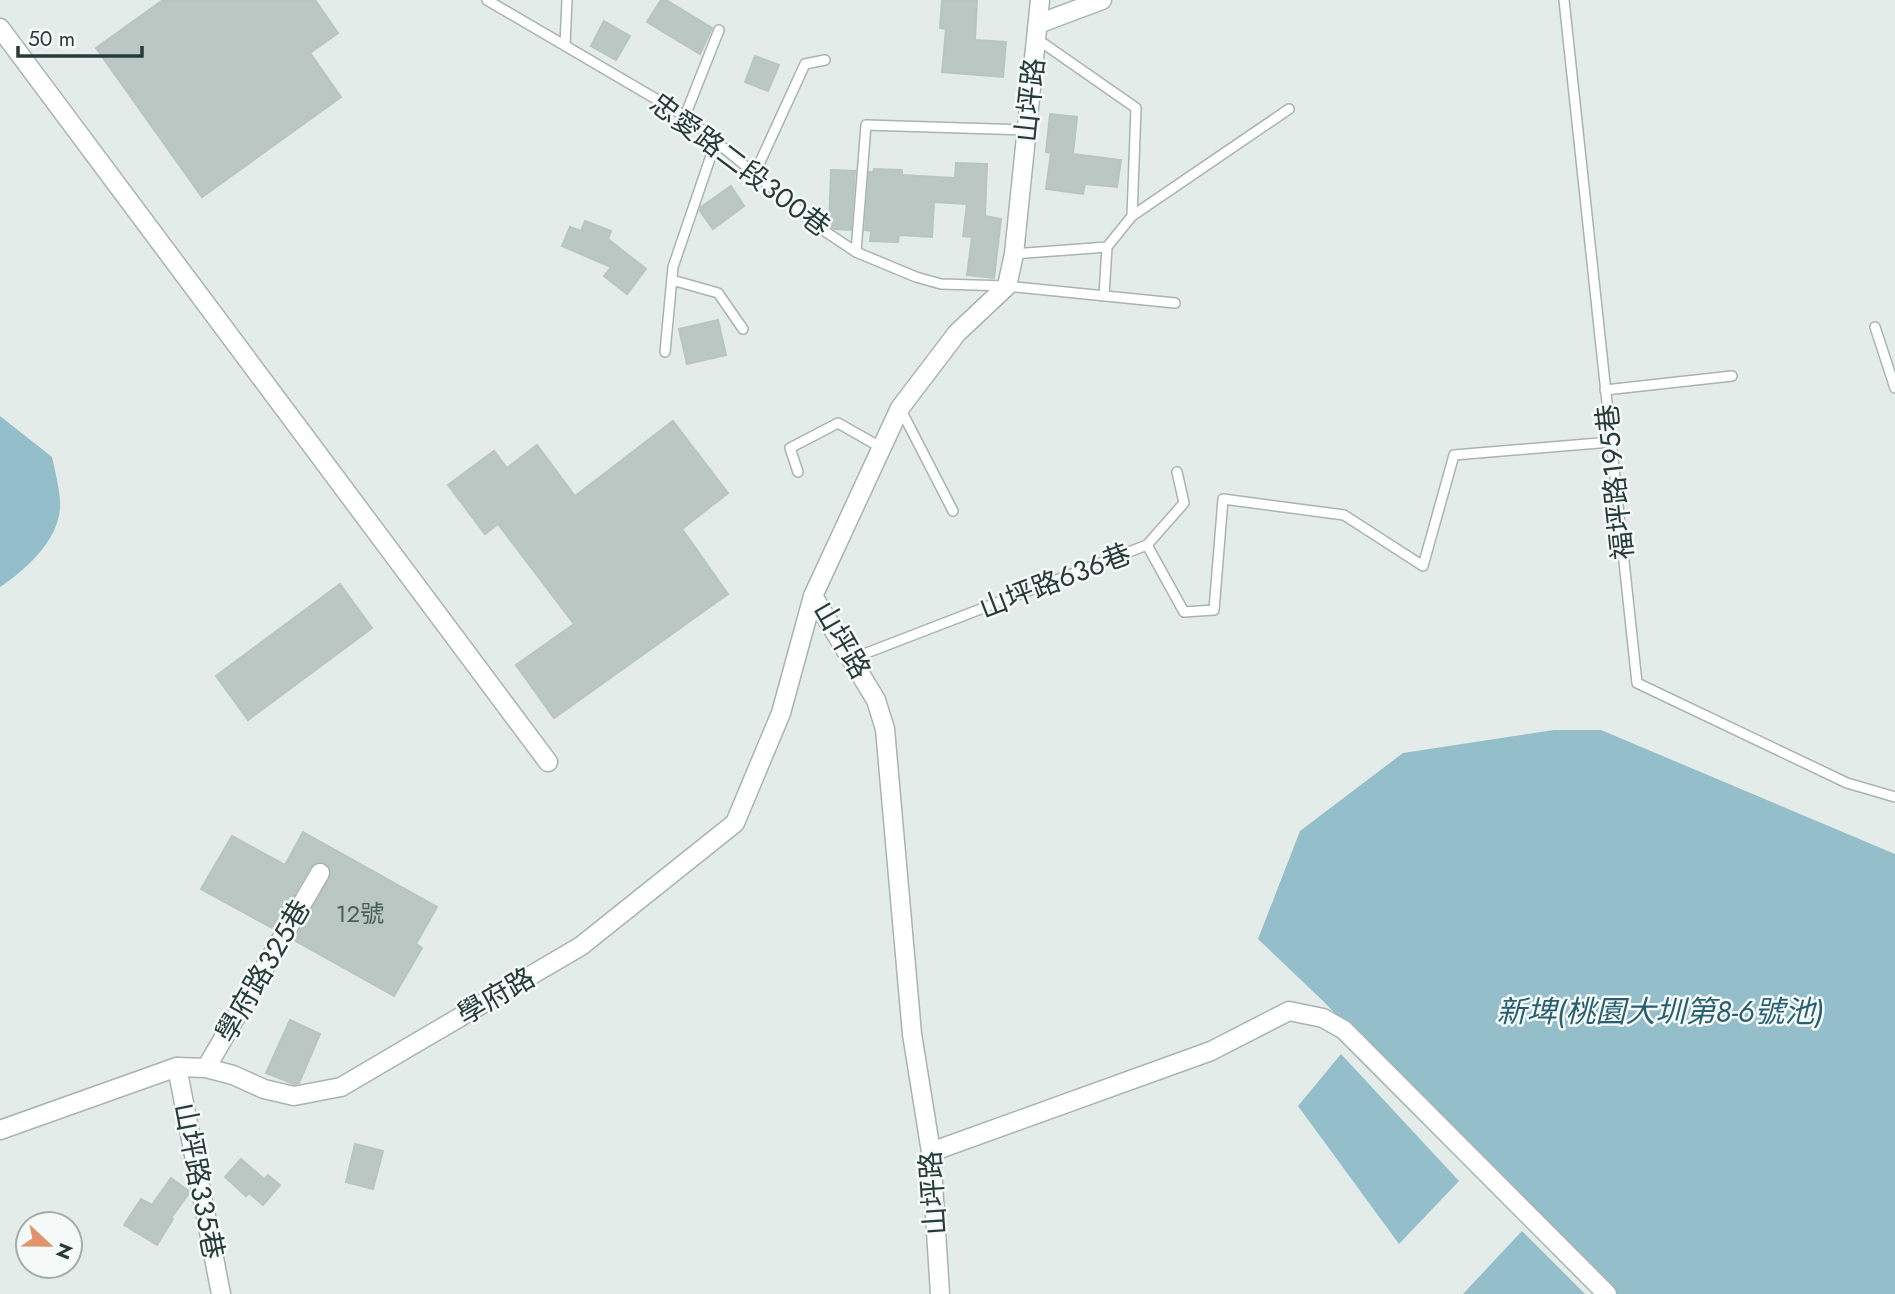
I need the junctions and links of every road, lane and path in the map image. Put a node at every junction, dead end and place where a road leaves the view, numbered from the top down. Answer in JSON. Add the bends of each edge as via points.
{"nodes":[{"id":1,"x":487,"y":0,"type":"edge"},
{"id":2,"x":567,"y":0,"type":"edge"},
{"id":3,"x":1040,"y":0,"type":"edge"},
{"id":4,"x":1102,"y":0,"type":"edge"},
{"id":5,"x":1564,"y":0,"type":"edge"},
{"id":6,"x":0,"y":28,"type":"edge"},
{"id":7,"x":719,"y":30,"type":"dead end"},
{"id":8,"x":1037,"y":31,"type":"junction"},
{"id":9,"x":565,"y":44,"type":"junction"},
{"id":10,"x":825,"y":60,"type":"dead end"},
{"id":11,"x":1289,"y":108,"type":"dead end"},
{"id":12,"x":685,"y":116,"type":"junction"},
{"id":13,"x":1027,"y":130,"type":"junction"},
{"id":14,"x":716,"y":141,"type":"junction"},
{"id":15,"x":755,"y":173,"type":"junction"},
{"id":16,"x":1132,"y":216,"type":"junction"},
{"id":17,"x":1107,"y":247,"type":"junction"},
{"id":18,"x":856,"y":252,"type":"junction"},
{"id":19,"x":1014,"y":254,"type":"junction"},
{"id":20,"x":672,"y":280,"type":"junction"},
{"id":21,"x":1007,"y":286,"type":"junction"},
{"id":22,"x":1104,"y":296,"type":"junction"},
{"id":23,"x":1175,"y":303,"type":"dead end"},
{"id":24,"x":1875,"y":327,"type":"dead end"},
{"id":25,"x":743,"y":329,"type":"dead end"},
{"id":26,"x":665,"y":352,"type":"dead end"},
{"id":27,"x":1732,"y":376,"type":"dead end"},
{"id":28,"x":1895,"y":388,"type":"edge"},
{"id":29,"x":1605,"y":390,"type":"junction"},
{"id":30,"x":900,"y":408,"type":"junction"},
{"id":31,"x":1611,"y":442,"type":"junction"},
{"id":32,"x":882,"y":447,"type":"junction"},
{"id":33,"x":1177,"y":471,"type":"dead end"},
{"id":34,"x":798,"y":472,"type":"dead end"},
{"id":35,"x":953,"y":511,"type":"dead end"},
{"id":36,"x":1147,"y":545,"type":"junction"},
{"id":37,"x":813,"y":596,"type":"junction"},
{"id":38,"x":851,"y":659,"type":"junction"},
{"id":39,"x":548,"y":762,"type":"dead end"},
{"id":40,"x":1895,"y":797,"type":"edge"},
{"id":41,"x":320,"y":873,"type":"dead end"},
{"id":42,"x":177,"y":1067,"type":"junction"},
{"id":43,"x":206,"y":1068,"type":"junction"},
{"id":44,"x":0,"y":1130,"type":"edge"},
{"id":45,"x":931,"y":1152,"type":"junction"},
{"id":46,"x":221,"y":1294,"type":"edge"},
{"id":47,"x":940,"y":1294,"type":"edge"},
{"id":48,"x":1607,"y":1294,"type":"edge"}],
"edges":[{"from":1,"to":9,"type":"lane","name":"忠愛路二段300巷"},
{"from":2,"to":9,"type":"lane"},
{"from":3,"to":8,"type":"street","name":"山坪路"},
{"from":4,"to":8,"type":"street"},
{"from":5,"to":29,"type":"lane","name":"福坪路195巷"},
{"from":6,"to":39,"type":"street"},
{"from":7,"to":12,"type":"lane"},
{"from":8,"to":13,"type":"street","name":"山坪路"},
{"from":8,"to":16,"type":"lane","via":[[1136,108]]},
{"from":9,"to":12,"type":"lane","name":"忠愛路二段300巷"},
{"from":10,"to":15,"type":"lane","via":[[805,64]]},
{"from":11,"to":16,"type":"lane"},
{"from":12,"to":14,"type":"lane","name":"忠愛路二段300巷"},
{"from":13,"to":18,"type":"lane","via":[[866,125]]},
{"from":13,"to":19,"type":"street","name":"山坪路"},
{"from":14,"to":15,"type":"lane","name":"忠愛路二段300巷"},
{"from":14,"to":20,"type":"lane"},
{"from":15,"to":18,"type":"lane","name":"忠愛路二段300巷"},
{"from":16,"to":17,"type":"lane"},
{"from":17,"to":19,"type":"lane"},
{"from":17,"to":22,"type":"lane"},
{"from":18,"to":21,"type":"lane","name":"忠愛路二段300巷","via":[[941,284]]},
{"from":19,"to":21,"type":"street","name":"山坪路"},
{"from":20,"to":25,"type":"lane","via":[[718,293]]},
{"from":20,"to":26,"type":"lane"},
{"from":21,"to":22,"type":"lane","name":"忠愛路二段300巷"},
{"from":21,"to":30,"type":"street","name":"山坪路","via":[[957,333]]},
{"from":22,"to":23,"type":"lane","name":"忠愛路二段300巷"},
{"from":24,"to":28,"type":"lane"},
{"from":27,"to":29,"type":"lane"},
{"from":29,"to":31,"type":"lane","name":"福坪路195巷"},
{"from":30,"to":32,"type":"street","name":"山坪路"},
{"from":30,"to":35,"type":"lane"},
{"from":31,"to":36,"type":"lane","name":"山坪路636巷","via":[[1454,454],[1423,566],[1344,515],[1223,499],[1214,610],[1184,612]]},
{"from":31,"to":40,"type":"lane","name":"福坪路195巷","via":[[1637,683],[1847,783]]},
{"from":32,"to":34,"type":"lane","via":[[838,423],[790,448]]},
{"from":32,"to":37,"type":"street","name":"山坪路"},
{"from":33,"to":36,"type":"lane","via":[[1184,503]]},
{"from":36,"to":38,"type":"lane","name":"山坪路636巷"},
{"from":37,"to":38,"type":"street","name":"山坪路"},
{"from":37,"to":43,"type":"street","name":"學府路","via":[[781,713],[735,823],[581,946],[341,1087],[294,1096]]},
{"from":38,"to":45,"type":"street","name":"山坪路","via":[[876,700],[886,729],[912,1034]]},
{"from":41,"to":43,"type":"street","name":"學府路325巷"},
{"from":42,"to":43,"type":"street","name":"學府路"},
{"from":42,"to":44,"type":"street","name":"學府路"},
{"from":42,"to":46,"type":"street","name":"山坪路335巷"},
{"from":45,"to":47,"type":"street","name":"山坪路"},
{"from":45,"to":48,"type":"street","via":[[1211,1051],[1289,1011],[1323,1018],[1343,1030]]}]}
